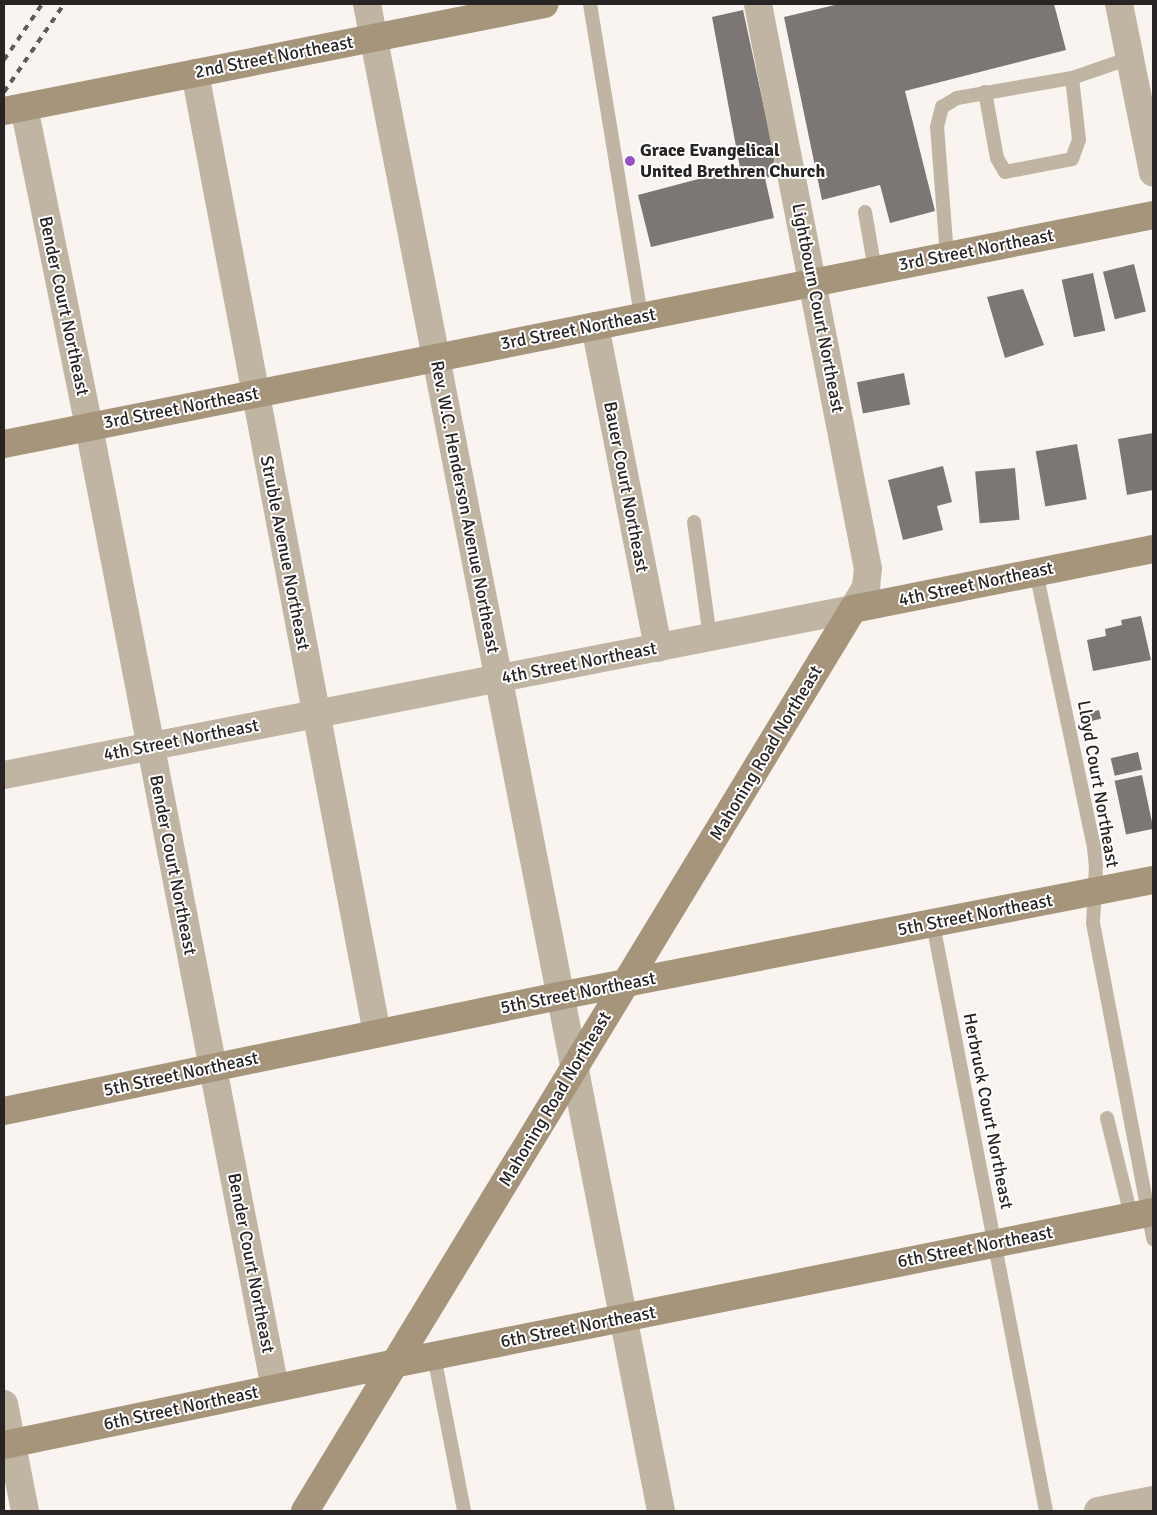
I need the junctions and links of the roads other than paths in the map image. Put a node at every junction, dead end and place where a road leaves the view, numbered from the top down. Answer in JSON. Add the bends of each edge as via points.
{"nodes":[{"id":1,"x":367,"y":4,"type":"edge"},
{"id":2,"x":590,"y":4,"type":"edge"},
{"id":3,"x":758,"y":4,"type":"edge"},
{"id":4,"x":1119,"y":4,"type":"edge"},
{"id":5,"x":534,"y":5,"type":"edge"},
{"id":6,"x":374,"y":38,"type":"junction"},
{"id":7,"x":1130,"y":58,"type":"junction"},
{"id":8,"x":195,"y":73,"type":"junction"},
{"id":9,"x":1072,"y":78,"type":"junction"},
{"id":10,"x":985,"y":92,"type":"junction"},
{"id":11,"x":14,"y":109,"type":"edge"},
{"id":12,"x":1153,"y":173,"type":"edge"},
{"id":13,"x":865,"y":212,"type":"dead end"},
{"id":14,"x":1153,"y":215,"type":"edge"},
{"id":15,"x":947,"y":256,"type":"junction"},
{"id":16,"x":874,"y":270,"type":"junction"},
{"id":17,"x":813,"y":282,"type":"junction"},
{"id":18,"x":641,"y":316,"type":"junction"},
{"id":19,"x":595,"y":326,"type":"junction"},
{"id":20,"x":436,"y":357,"type":"junction"},
{"id":21,"x":255,"y":393,"type":"junction"},
{"id":22,"x":89,"y":427,"type":"junction"},
{"id":23,"x":4,"y":444,"type":"edge"},
{"id":24,"x":694,"y":522,"type":"dead end"},
{"id":25,"x":1153,"y":549,"type":"edge"},
{"id":26,"x":1036,"y":572,"type":"junction"},
{"id":27,"x":853,"y":609,"type":"junction"},
{"id":28,"x":710,"y":638,"type":"junction"},
{"id":29,"x":658,"y":648,"type":"junction"},
{"id":30,"x":499,"y":679,"type":"junction"},
{"id":31,"x":316,"y":713,"type":"junction"},
{"id":32,"x":149,"y":746,"type":"junction"},
{"id":33,"x":4,"y":775,"type":"edge"},
{"id":34,"x":1153,"y":880,"type":"edge"},
{"id":35,"x":1096,"y":891,"type":"junction"},
{"id":36,"x":933,"y":924,"type":"junction"},
{"id":37,"x":626,"y":984,"type":"junction"},
{"id":38,"x":559,"y":996,"type":"junction"},
{"id":39,"x":378,"y":1033,"type":"junction"},
{"id":40,"x":214,"y":1068,"type":"junction"},
{"id":41,"x":574,"y":1068,"type":"junction"},
{"id":42,"x":4,"y":1111,"type":"edge"},
{"id":43,"x":1107,"y":1118,"type":"dead end"},
{"id":44,"x":1144,"y":1213,"type":"edge"},
{"id":45,"x":1153,"y":1239,"type":"edge"},
{"id":46,"x":996,"y":1243,"type":"junction"},
{"id":47,"x":622,"y":1318,"type":"junction"},
{"id":48,"x":434,"y":1356,"type":"junction"},
{"id":49,"x":393,"y":1364,"type":"junction"},
{"id":50,"x":275,"y":1388,"type":"junction"},
{"id":51,"x":4,"y":1404,"type":"edge"},
{"id":52,"x":8,"y":1444,"type":"edge"},
{"id":53,"x":1153,"y":1500,"type":"edge"},
{"id":54,"x":25,"y":1511,"type":"edge"},
{"id":55,"x":305,"y":1511,"type":"edge"},
{"id":56,"x":464,"y":1511,"type":"edge"},
{"id":57,"x":661,"y":1511,"type":"edge"},
{"id":58,"x":1046,"y":1511,"type":"edge"},
{"id":59,"x":1098,"y":1511,"type":"edge"}],
"edges":[{"from":1,"to":6,"type":"street","name":"Rev. W.C. Henderson Avenue Northeast"},
{"from":2,"to":18,"type":"lane"},
{"from":3,"to":17,"type":"street","name":"Lightbourn Court Northeast"},
{"from":4,"to":7,"type":"street"},
{"from":5,"to":6,"type":"main road","name":"2nd Street Northeast"},
{"from":6,"to":8,"type":"main road","name":"2nd Street Northeast"},
{"from":6,"to":20,"type":"street","name":"Rev. W.C. Henderson Avenue Northeast"},
{"from":7,"to":9,"type":"lane"},
{"from":7,"to":12,"type":"street"},
{"from":8,"to":11,"type":"main road","name":"2nd Street Northeast"},
{"from":8,"to":21,"type":"street","name":"Struble Avenue Northeast"},
{"from":9,"to":10,"type":"lane"},
{"from":9,"to":10,"type":"lane","via":[[1079,140],[1072,159],[1005,172],[997,158]]},
{"from":10,"to":15,"type":"lane","via":[[957,98],[942,107],[937,127]]},
{"from":11,"to":22,"type":"street","name":"Bender Court Northeast"},
{"from":13,"to":16,"type":"lane"},
{"from":14,"to":15,"type":"main road","name":"3rd Street Northeast"},
{"from":15,"to":16,"type":"main road","name":"3rd Street Northeast"},
{"from":16,"to":17,"type":"main road","name":"3rd Street Northeast"},
{"from":17,"to":18,"type":"main road","name":"3rd Street Northeast"},
{"from":17,"to":27,"type":"street","name":"Lightbourn Court Northeast","via":[[868,569],[866,587]]},
{"from":18,"to":19,"type":"main road","name":"3rd Street Northeast"},
{"from":19,"to":20,"type":"main road","name":"3rd Street Northeast"},
{"from":19,"to":29,"type":"street","name":"Bauer Court Northeast"},
{"from":20,"to":21,"type":"main road","name":"3rd Street Northeast"},
{"from":20,"to":30,"type":"street","name":"Rev. W.C. Henderson Avenue Northeast"},
{"from":21,"to":22,"type":"main road","name":"3rd Street Northeast"},
{"from":21,"to":31,"type":"street","name":"Struble Avenue Northeast"},
{"from":22,"to":23,"type":"main road","name":"3rd Street Northeast"},
{"from":22,"to":32,"type":"street","name":"Bender Court Northeast"},
{"from":24,"to":28,"type":"lane"},
{"from":25,"to":26,"type":"main road","name":"4th Street Northeast"},
{"from":26,"to":27,"type":"main road","name":"4th Street Northeast"},
{"from":26,"to":35,"type":"lane","name":"Lloyd Court Northeast","via":[[1094,848]]},
{"from":27,"to":28,"type":"street","name":"4th Street Northeast"},
{"from":27,"to":37,"type":"main road","name":"Mahoning Road Northeast"},
{"from":28,"to":29,"type":"street","name":"4th Street Northeast"},
{"from":29,"to":30,"type":"street","name":"4th Street Northeast"},
{"from":30,"to":31,"type":"street","name":"4th Street Northeast"},
{"from":30,"to":38,"type":"street","name":"Rev. W.C. Henderson Avenue Northeast"},
{"from":31,"to":32,"type":"street","name":"4th Street Northeast"},
{"from":31,"to":39,"type":"street","name":"Struble Avenue Northeast"},
{"from":32,"to":33,"type":"street","name":"4th Street Northeast"},
{"from":32,"to":40,"type":"street","name":"Bender Court Northeast"},
{"from":34,"to":35,"type":"main road","name":"5th Street Northeast"},
{"from":35,"to":36,"type":"main road","name":"5th Street Northeast"},
{"from":35,"to":44,"type":"lane","name":"Lloyd Court Northeast","via":[[1093,923]]},
{"from":36,"to":37,"type":"main road","name":"5th Street Northeast"},
{"from":36,"to":46,"type":"lane","name":"Herbruck Court Northeast"},
{"from":37,"to":38,"type":"main road","name":"5th Street Northeast"},
{"from":37,"to":41,"type":"main road","name":"Mahoning Road Northeast"},
{"from":38,"to":39,"type":"main road","name":"5th Street Northeast"},
{"from":38,"to":41,"type":"street","name":"Rev. W.C. Henderson Avenue Northeast"},
{"from":39,"to":40,"type":"main road","name":"5th Street Northeast"},
{"from":40,"to":42,"type":"main road","name":"5th Street Northeast"},
{"from":40,"to":50,"type":"street","name":"Bender Court Northeast"},
{"from":41,"to":47,"type":"street","name":"Rev. W.C. Henderson Avenue Northeast"},
{"from":41,"to":49,"type":"main road","name":"Mahoning Road Northeast"},
{"from":43,"to":44,"type":"lane"},
{"from":44,"to":45,"type":"lane","name":"Lloyd Court Northeast"},
{"from":44,"to":46,"type":"main road","name":"6th Street Northeast"},
{"from":46,"to":47,"type":"main road","name":"6th Street Northeast"},
{"from":46,"to":58,"type":"lane","name":"Herbruck Court Northeast"},
{"from":47,"to":48,"type":"main road","name":"6th Street Northeast"},
{"from":47,"to":57,"type":"street","name":"Rev. W.C. Henderson Avenue Northeast"},
{"from":48,"to":49,"type":"main road","name":"6th Street Northeast"},
{"from":48,"to":56,"type":"lane"},
{"from":49,"to":50,"type":"main road","name":"6th Street Northeast"},
{"from":49,"to":55,"type":"main road","name":"Mahoning Road Northeast"},
{"from":50,"to":52,"type":"main road","name":"6th Street Northeast"},
{"from":51,"to":52,"type":"street"},
{"from":52,"to":54,"type":"street"},
{"from":53,"to":59,"type":"street"}]}
